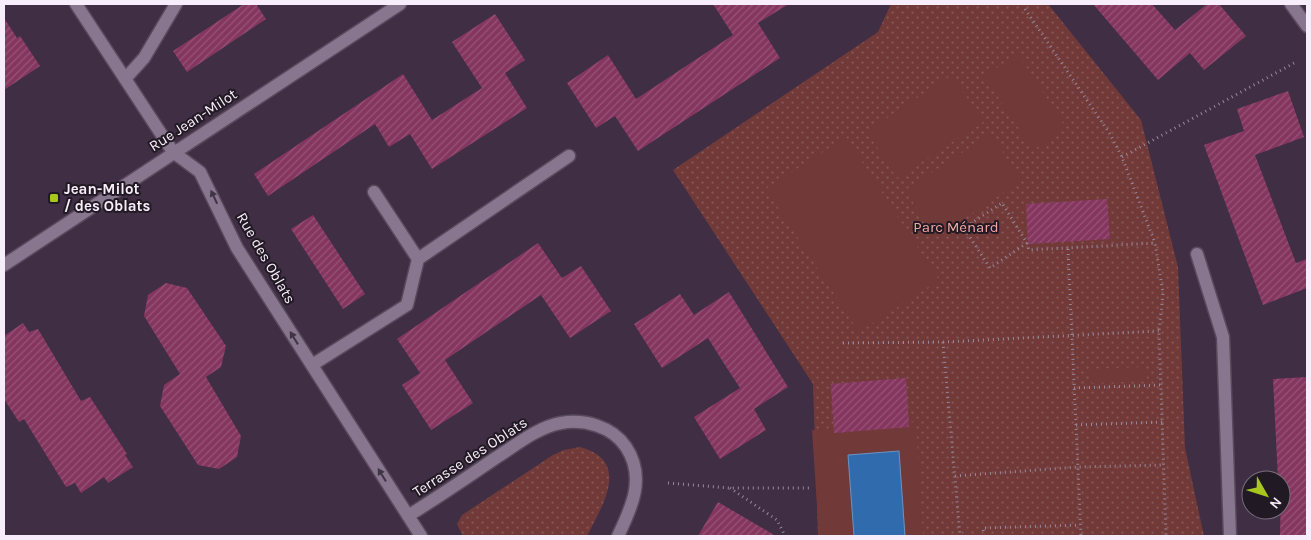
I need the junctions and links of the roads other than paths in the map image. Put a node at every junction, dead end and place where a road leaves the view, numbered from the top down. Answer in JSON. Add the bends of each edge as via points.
{"nodes":[{"id":1,"x":76,"y":4,"type":"edge"},
{"id":2,"x":176,"y":4,"type":"edge"},
{"id":3,"x":400,"y":4,"type":"edge"},
{"id":4,"x":1291,"y":4,"type":"edge"},
{"id":5,"x":1307,"y":26,"type":"edge"},
{"id":6,"x":125,"y":79,"type":"junction"},
{"id":7,"x":173,"y":152,"type":"junction"},
{"id":8,"x":569,"y":156,"type":"dead end"},
{"id":9,"x":374,"y":192,"type":"dead end"},
{"id":10,"x":1197,"y":254,"type":"dead end"},
{"id":11,"x":418,"y":259,"type":"junction"},
{"id":12,"x":4,"y":265,"type":"edge"},
{"id":13,"x":312,"y":365,"type":"junction"},
{"id":14,"x":408,"y":516,"type":"junction"},
{"id":15,"x":421,"y":536,"type":"edge"},
{"id":16,"x":618,"y":536,"type":"edge"},
{"id":17,"x":1230,"y":536,"type":"edge"}],
"edges":[{"from":1,"to":6,"type":"street","name":"Rue des Oblats"},
{"from":2,"to":6,"type":"street","via":[[144,58]]},
{"from":3,"to":7,"type":"street","name":"Rue Jean-Milot"},
{"from":4,"to":5,"type":"street"},
{"from":6,"to":7,"type":"street","name":"Rue des Oblats"},
{"from":7,"to":12,"type":"street","name":"Rue Jean-Milot"},
{"from":13,"to":7,"type":"street","name":"Rue des Oblats","one_way":true,"via":[[237,248],[200,172]]},
{"from":8,"to":11,"type":"street"},
{"from":9,"to":11,"type":"street"},
{"from":10,"to":17,"type":"street","via":[[1223,337]]},
{"from":11,"to":13,"type":"street","via":[[407,305]]},
{"from":14,"to":13,"type":"street","name":"Rue des Oblats","one_way":true},
{"from":14,"to":15,"type":"street","name":"Rue des Oblats"},
{"from":14,"to":16,"type":"street","name":"Terrasse des Oblats","via":[[524,440],[559,423],[575,421],[605,429],[625,445],[631,456],[636,492]]}]}
